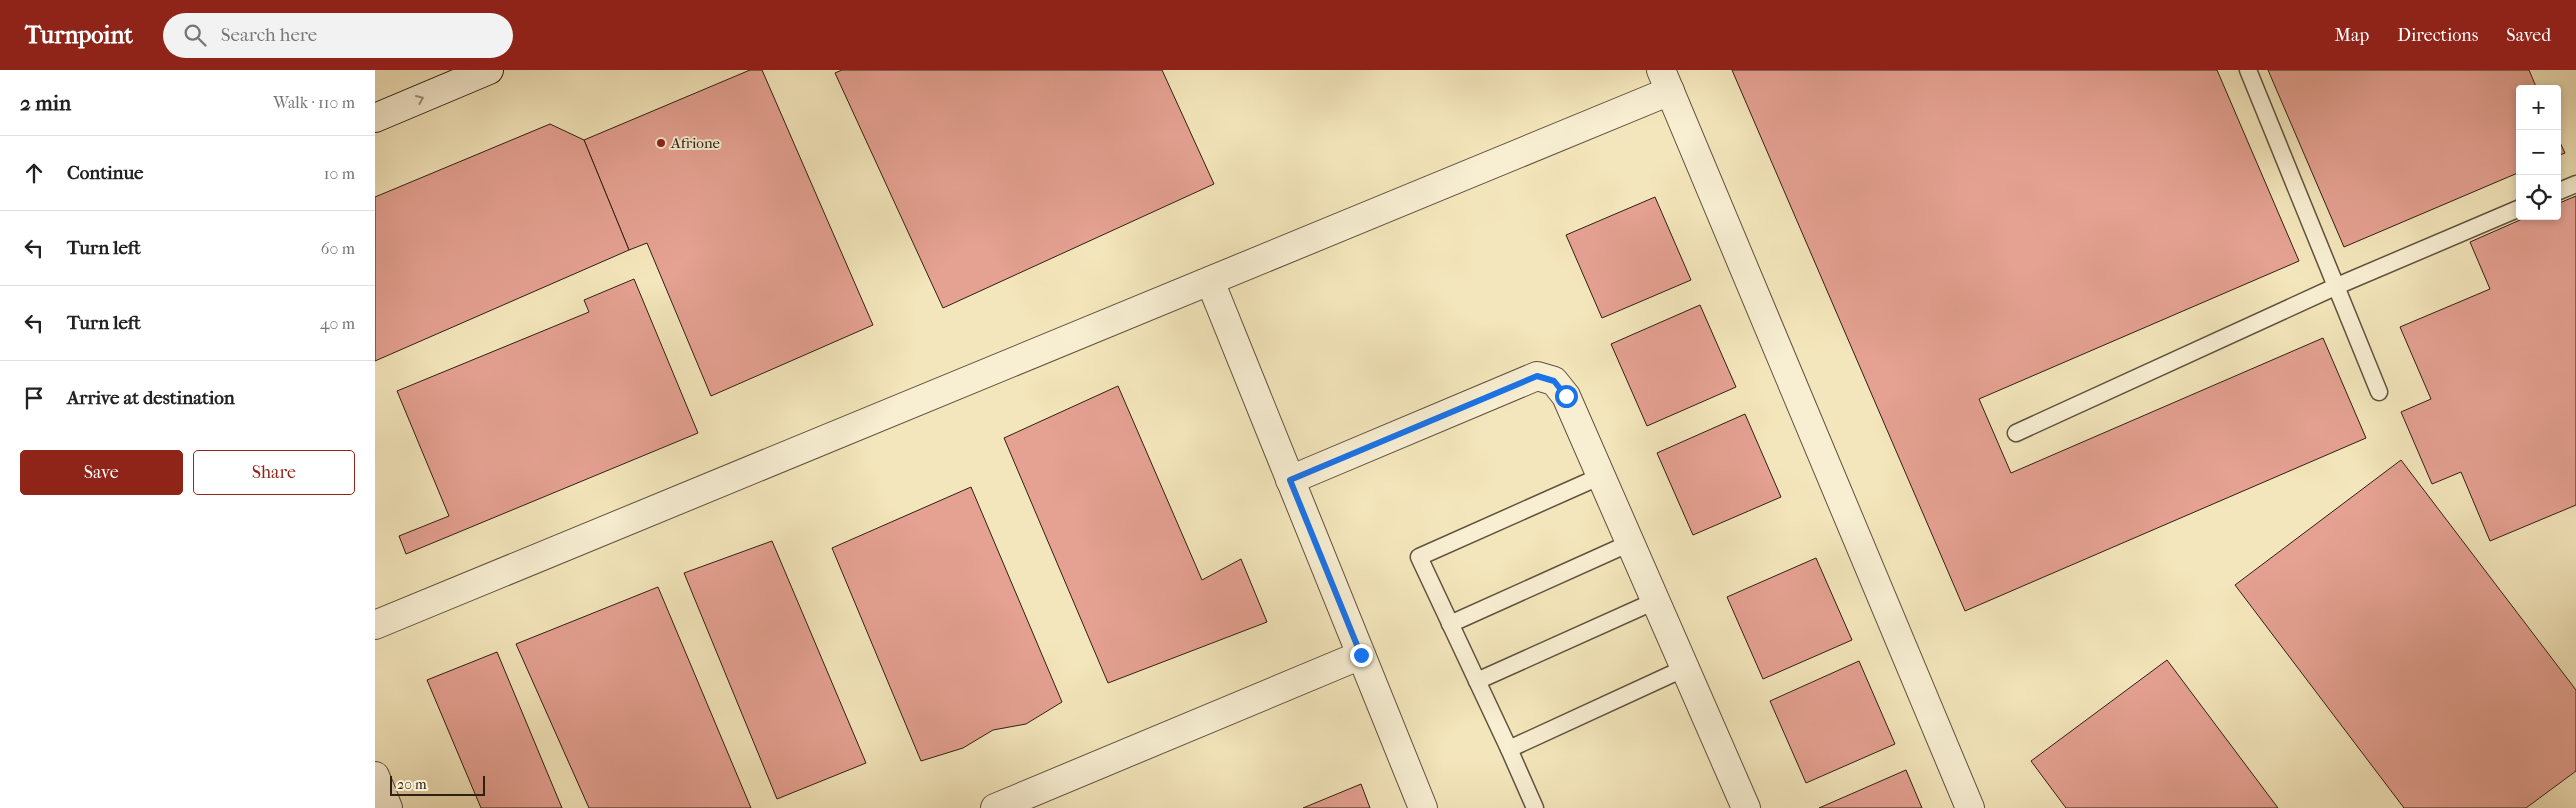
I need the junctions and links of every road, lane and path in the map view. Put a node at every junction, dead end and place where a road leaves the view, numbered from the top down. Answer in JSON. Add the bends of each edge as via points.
{"nodes":[{"id":1,"x":489,"y":70,"type":"edge"},
{"id":2,"x":2247,"y":70,"type":"edge"},
{"id":3,"x":1665,"y":80,"type":"edge"},
{"id":4,"x":375,"y":118,"type":"edge"},
{"id":5,"x":2576,"y":184,"type":"edge"},
{"id":6,"x":2561,"y":190,"type":"edge"},
{"id":7,"x":2516,"y":210,"type":"edge"},
{"id":8,"x":1210,"y":281,"type":"junction"},
{"id":9,"x":2337,"y":286,"type":"junction"},
{"id":10,"x":2379,"y":392,"type":"dead end"},
{"id":11,"x":2016,"y":433,"type":"dead end"},
{"id":12,"x":1601,"y":476,"type":"junction"},
{"id":13,"x":1290,"y":480,"type":"junction"},
{"id":14,"x":1630,"y":543,"type":"junction"},
{"id":15,"x":1655,"y":601,"type":"junction"},
{"id":16,"x":1451,"y":624,"type":"junction"},
{"id":17,"x":375,"y":625,"type":"edge"},
{"id":18,"x":1361,"y":655,"type":"junction"},
{"id":19,"x":1685,"y":668,"type":"junction"},
{"id":20,"x":1477,"y":681,"type":"junction"},
{"id":21,"x":1509,"y":749,"type":"junction"},
{"id":22,"x":375,"y":776,"type":"edge"},
{"id":23,"x":388,"y":808,"type":"edge"},
{"id":24,"x":995,"y":808,"type":"edge"},
{"id":25,"x":1423,"y":808,"type":"edge"},
{"id":26,"x":1535,"y":808,"type":"edge"},
{"id":27,"x":1746,"y":808,"type":"edge"},
{"id":28,"x":1970,"y":808,"type":"edge"}],
"edges":[{"from":4,"to":1,"type":"street","one_way":true},
{"from":2,"to":9,"type":"lane"},
{"from":3,"to":8,"type":"street"},
{"from":3,"to":28,"type":"street"},
{"from":5,"to":6,"type":"lane"},
{"from":7,"to":9,"type":"lane"},
{"from":8,"to":13,"type":"street"},
{"from":8,"to":17,"type":"street"},
{"from":9,"to":10,"type":"lane"},
{"from":9,"to":11,"type":"lane"},
{"from":12,"to":13,"type":"street","via":[[1566,396],[1554,381],[1537,376]]},
{"from":12,"to":14,"type":"street"},
{"from":12,"to":16,"type":"lane","via":[[1419,557]]},
{"from":13,"to":18,"type":"street"},
{"from":14,"to":15,"type":"street"},
{"from":14,"to":16,"type":"lane"},
{"from":15,"to":19,"type":"street"},
{"from":15,"to":20,"type":"lane"},
{"from":16,"to":20,"type":"lane"},
{"from":18,"to":24,"type":"street"},
{"from":18,"to":25,"type":"street"},
{"from":19,"to":21,"type":"lane"},
{"from":19,"to":27,"type":"street"},
{"from":20,"to":21,"type":"lane"},
{"from":21,"to":26,"type":"lane"},
{"from":22,"to":23,"type":"street"}]}
